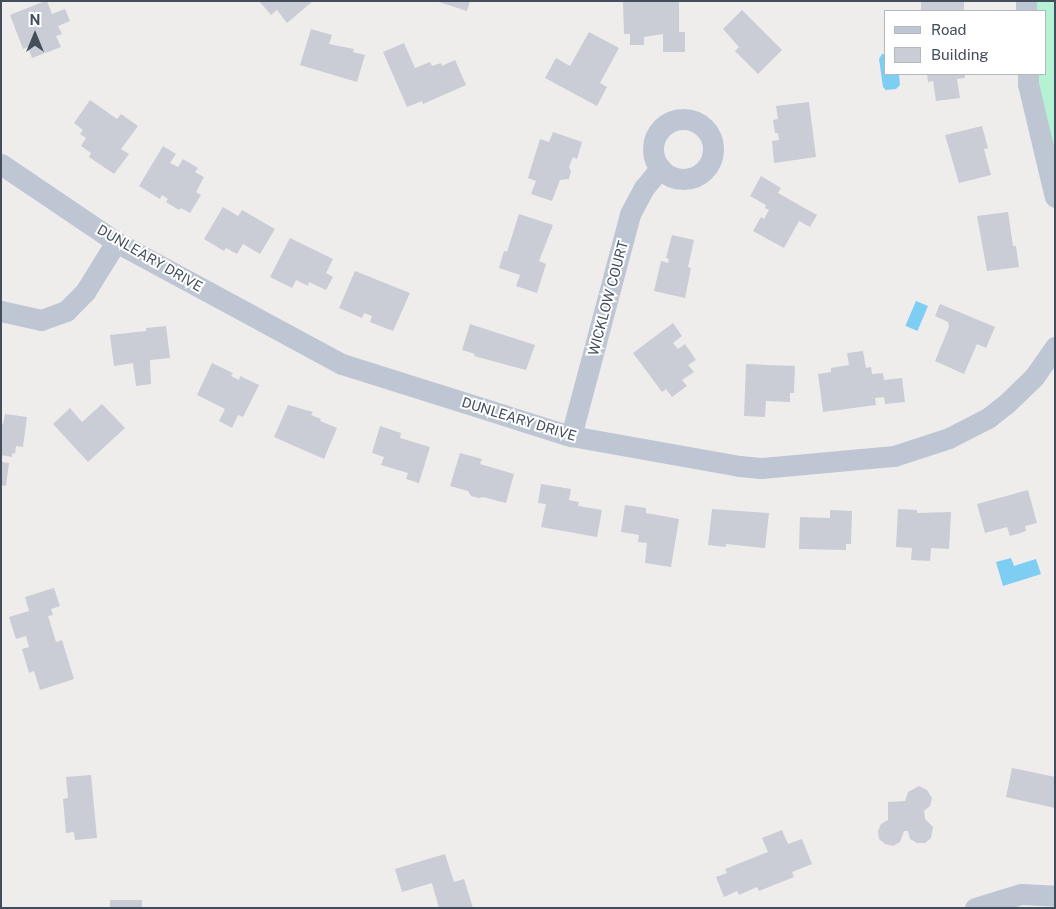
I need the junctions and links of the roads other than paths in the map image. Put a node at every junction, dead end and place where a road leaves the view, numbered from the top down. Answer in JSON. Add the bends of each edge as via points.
{"nodes":[{"id":1,"x":1028,"y":75,"type":"edge"},
{"id":2,"x":1,"y":164,"type":"edge"},
{"id":3,"x":660,"y":168,"type":"dead end"},
{"id":4,"x":1055,"y":197,"type":"edge"},
{"id":5,"x":116,"y":242,"type":"junction"},
{"id":6,"x":1,"y":311,"type":"edge"},
{"id":7,"x":1055,"y":347,"type":"edge"},
{"id":8,"x":572,"y":436,"type":"junction"},
{"id":9,"x":1055,"y":896,"type":"edge"},
{"id":10,"x":975,"y":908,"type":"edge"}],
"edges":[{"from":1,"to":4,"type":"street"},
{"from":2,"to":5,"type":"street","name":"DUNLEARY DRIVE"},
{"from":3,"to":8,"type":"street","name":"WICKLOW COURT","via":[[630,214]]},
{"from":5,"to":6,"type":"street","via":[[85,292],[66,311],[41,320]]},
{"from":5,"to":8,"type":"street","name":"DUNLEARY DRIVE","via":[[342,364]]},
{"from":7,"to":8,"type":"street","name":"DUNLEARY DRIVE","via":[[1034,377],[988,418],[949,438],[894,456],[761,468]]},
{"from":9,"to":10,"type":"street","via":[[1021,894]]}]}
